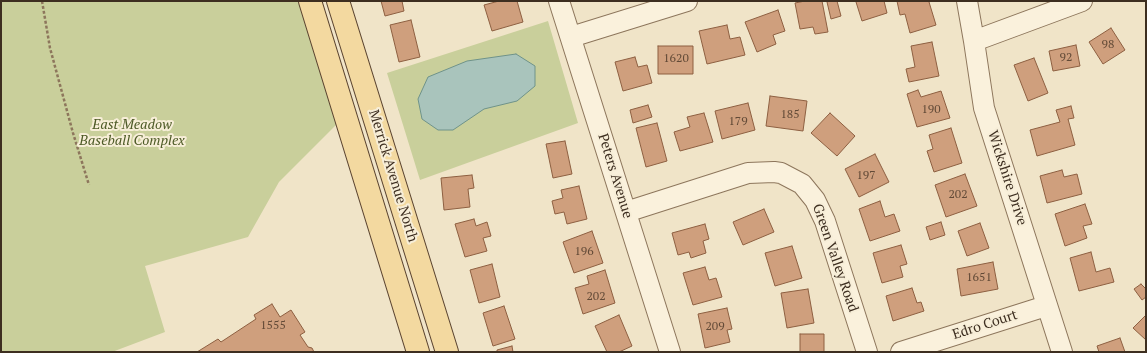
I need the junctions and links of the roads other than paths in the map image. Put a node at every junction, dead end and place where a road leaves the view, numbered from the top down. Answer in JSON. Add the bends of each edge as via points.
{"nodes":[{"id":1,"x":310,"y":1,"type":"edge"},
{"id":2,"x":338,"y":1,"type":"edge"},
{"id":3,"x":559,"y":1,"type":"edge"},
{"id":4,"x":687,"y":1,"type":"edge"},
{"id":5,"x":967,"y":1,"type":"edge"},
{"id":6,"x":1082,"y":1,"type":"edge"},
{"id":7,"x":571,"y":38,"type":"junction"},
{"id":8,"x":974,"y":41,"type":"junction"},
{"id":9,"x":626,"y":212,"type":"junction"},
{"id":10,"x":1046,"y":306,"type":"junction"},
{"id":11,"x":418,"y":352,"type":"edge"},
{"id":12,"x":447,"y":352,"type":"edge"},
{"id":13,"x":670,"y":352,"type":"edge"},
{"id":14,"x":867,"y":352,"type":"edge"},
{"id":15,"x":901,"y":352,"type":"edge"},
{"id":16,"x":1062,"y":352,"type":"edge"}],
"edges":[{"from":1,"to":11,"type":"main road","name":"Merrick Avenue North"},
{"from":2,"to":12,"type":"main road","name":"Merrick Avenue North"},
{"from":3,"to":7,"type":"street","name":"Peters Avenue"},
{"from":4,"to":7,"type":"street"},
{"from":5,"to":8,"type":"street","name":"Wickshire Drive"},
{"from":6,"to":8,"type":"street"},
{"from":7,"to":9,"type":"street","name":"Peters Avenue"},
{"from":8,"to":10,"type":"street","name":"Wickshire Drive","via":[[984,108]]},
{"from":9,"to":13,"type":"street","name":"Peters Avenue"},
{"from":9,"to":14,"type":"street","name":"Green Valley Road","via":[[748,173],[781,173],[802,184],[815,200],[825,221]]},
{"from":10,"to":15,"type":"street","name":"Edro Court"},
{"from":10,"to":16,"type":"street","name":"Wickshire Drive"}]}
